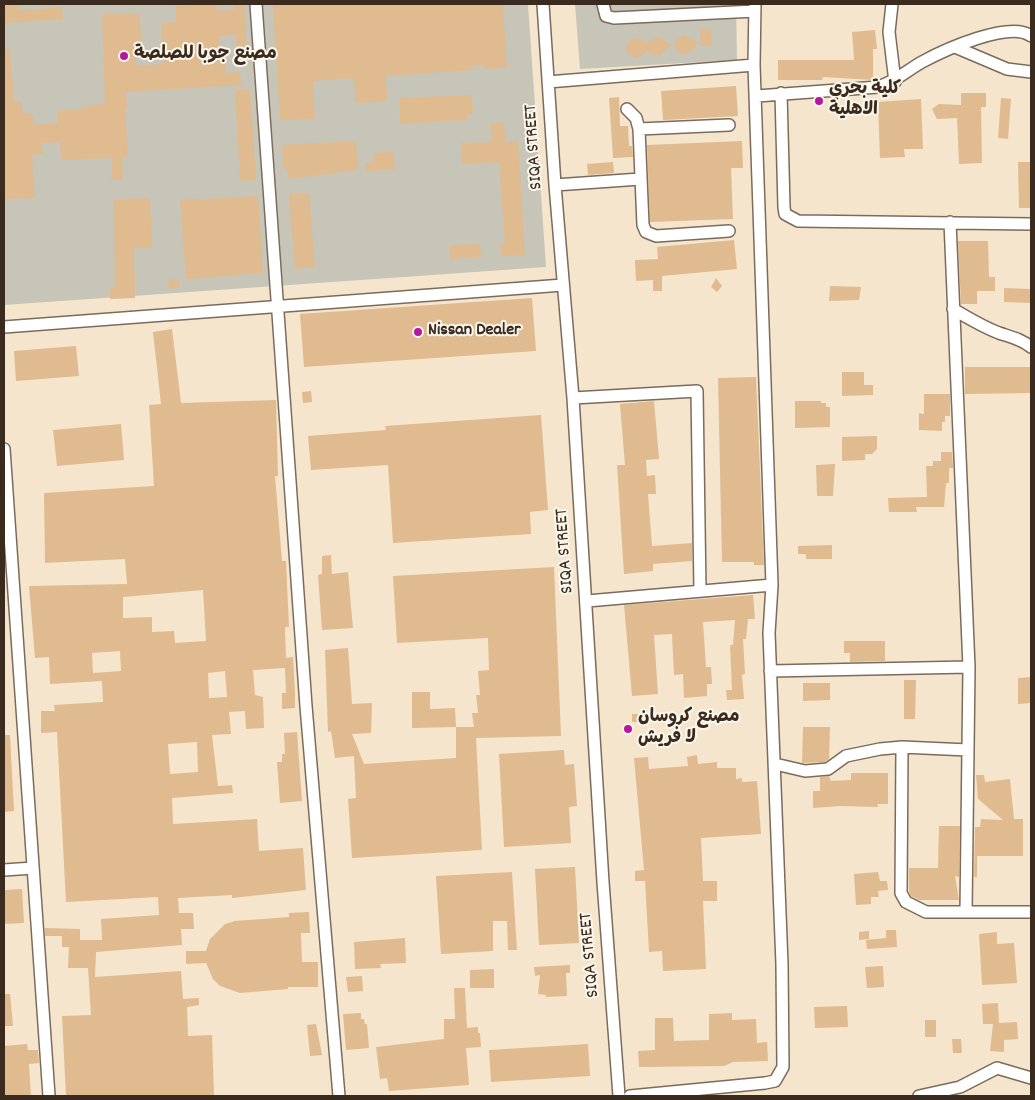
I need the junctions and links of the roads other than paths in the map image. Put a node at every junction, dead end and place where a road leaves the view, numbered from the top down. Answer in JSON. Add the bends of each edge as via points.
{"nodes":[{"id":1,"x":256,"y":4,"type":"edge"},
{"id":2,"x":544,"y":4,"type":"edge"},
{"id":3,"x":603,"y":4,"type":"edge"},
{"id":4,"x":892,"y":4,"type":"edge"},
{"id":5,"x":755,"y":8,"type":"edge"},
{"id":6,"x":1031,"y":36,"type":"edge"},
{"id":7,"x":955,"y":48,"type":"junction"},
{"id":8,"x":754,"y":65,"type":"junction"},
{"id":9,"x":1031,"y":72,"type":"edge"},
{"id":10,"x":548,"y":82,"type":"junction"},
{"id":11,"x":895,"y":82,"type":"junction"},
{"id":12,"x":782,"y":93,"type":"junction"},
{"id":13,"x":756,"y":96,"type":"junction"},
{"id":14,"x":628,"y":109,"type":"dead end"},
{"id":15,"x":729,"y":125,"type":"dead end"},
{"id":16,"x":639,"y":129,"type":"junction"},
{"id":17,"x":640,"y":179,"type":"junction"},
{"id":18,"x":555,"y":185,"type":"junction"},
{"id":19,"x":950,"y":222,"type":"junction"},
{"id":20,"x":1031,"y":224,"type":"edge"},
{"id":21,"x":729,"y":231,"type":"dead end"},
{"id":22,"x":563,"y":285,"type":"junction"},
{"id":23,"x":278,"y":306,"type":"junction"},
{"id":24,"x":954,"y":309,"type":"junction"},
{"id":25,"x":4,"y":327,"type":"edge"},
{"id":26,"x":1031,"y":347,"type":"edge"},
{"id":27,"x":573,"y":398,"type":"junction"},
{"id":28,"x":4,"y":449,"type":"edge"},
{"id":29,"x":772,"y":585,"type":"junction"},
{"id":30,"x":700,"y":591,"type":"junction"},
{"id":31,"x":587,"y":601,"type":"junction"},
{"id":32,"x":968,"y":667,"type":"junction"},
{"id":33,"x":770,"y":671,"type":"junction"},
{"id":34,"x":902,"y":746,"type":"junction"},
{"id":35,"x":968,"y":750,"type":"junction"},
{"id":36,"x":775,"y":764,"type":"junction"},
{"id":37,"x":33,"y":868,"type":"junction"},
{"id":38,"x":4,"y":870,"type":"edge"},
{"id":39,"x":966,"y":912,"type":"junction"},
{"id":40,"x":1031,"y":912,"type":"edge"},
{"id":41,"x":1031,"y":1078,"type":"edge"},
{"id":42,"x":49,"y":1096,"type":"edge"},
{"id":43,"x":339,"y":1096,"type":"edge"},
{"id":44,"x":620,"y":1096,"type":"edge"},
{"id":45,"x":630,"y":1096,"type":"edge"},
{"id":46,"x":919,"y":1096,"type":"edge"}],
"edges":[{"from":1,"to":23,"type":"street"},
{"from":2,"to":10,"type":"street","name":"SIQA STREET"},
{"from":3,"to":5,"type":"street","via":[[606,16],[614,18]]},
{"from":4,"to":11,"type":"street","via":[[889,32]]},
{"from":5,"to":8,"type":"street"},
{"from":6,"to":7,"type":"street","via":[[1024,30],[1002,32]]},
{"from":7,"to":9,"type":"street","via":[[1007,69]]},
{"from":7,"to":11,"type":"street","via":[[920,63]]},
{"from":8,"to":10,"type":"street"},
{"from":8,"to":13,"type":"street"},
{"from":10,"to":18,"type":"street","name":"SIQA STREET"},
{"from":11,"to":12,"type":"street","via":[[878,87]]},
{"from":12,"to":13,"type":"street"},
{"from":12,"to":19,"type":"street","via":[[785,214],[798,220]]},
{"from":13,"to":29,"type":"street"},
{"from":14,"to":16,"type":"street","via":[[636,118]]},
{"from":15,"to":16,"type":"street"},
{"from":16,"to":17,"type":"street"},
{"from":17,"to":18,"type":"street"},
{"from":17,"to":21,"type":"street","via":[[643,226],[650,234]]},
{"from":18,"to":22,"type":"street","name":"SIQA STREET"},
{"from":19,"to":20,"type":"street"},
{"from":19,"to":24,"type":"street"},
{"from":22,"to":23,"type":"street"},
{"from":22,"to":27,"type":"street","name":"SIQA STREET"},
{"from":23,"to":25,"type":"street"},
{"from":23,"to":43,"type":"street","via":[[306,706]]},
{"from":24,"to":26,"type":"street","via":[[998,333],[1021,339]]},
{"from":24,"to":32,"type":"street"},
{"from":27,"to":30,"type":"street","via":[[697,392]]},
{"from":27,"to":31,"type":"street","name":"SIQA STREET"},
{"from":28,"to":37,"type":"street"},
{"from":29,"to":30,"type":"street"},
{"from":29,"to":33,"type":"street","via":[[768,633]]},
{"from":30,"to":31,"type":"street"},
{"from":31,"to":44,"type":"street","name":"SIQA STREET","via":[[602,882]]},
{"from":32,"to":33,"type":"street"},
{"from":32,"to":35,"type":"street"},
{"from":33,"to":36,"type":"street"},
{"from":34,"to":35,"type":"street"},
{"from":34,"to":36,"type":"street","via":[[853,754],[828,769],[805,771]]},
{"from":34,"to":39,"type":"street","via":[[901,893],[913,908],[926,912]]},
{"from":35,"to":39,"type":"street"},
{"from":36,"to":45,"type":"street","via":[[783,1067],[775,1080],[765,1083]]},
{"from":37,"to":38,"type":"street"},
{"from":37,"to":42,"type":"street"},
{"from":39,"to":40,"type":"street"},
{"from":41,"to":46,"type":"street","via":[[997,1068],[960,1087]]}]}
